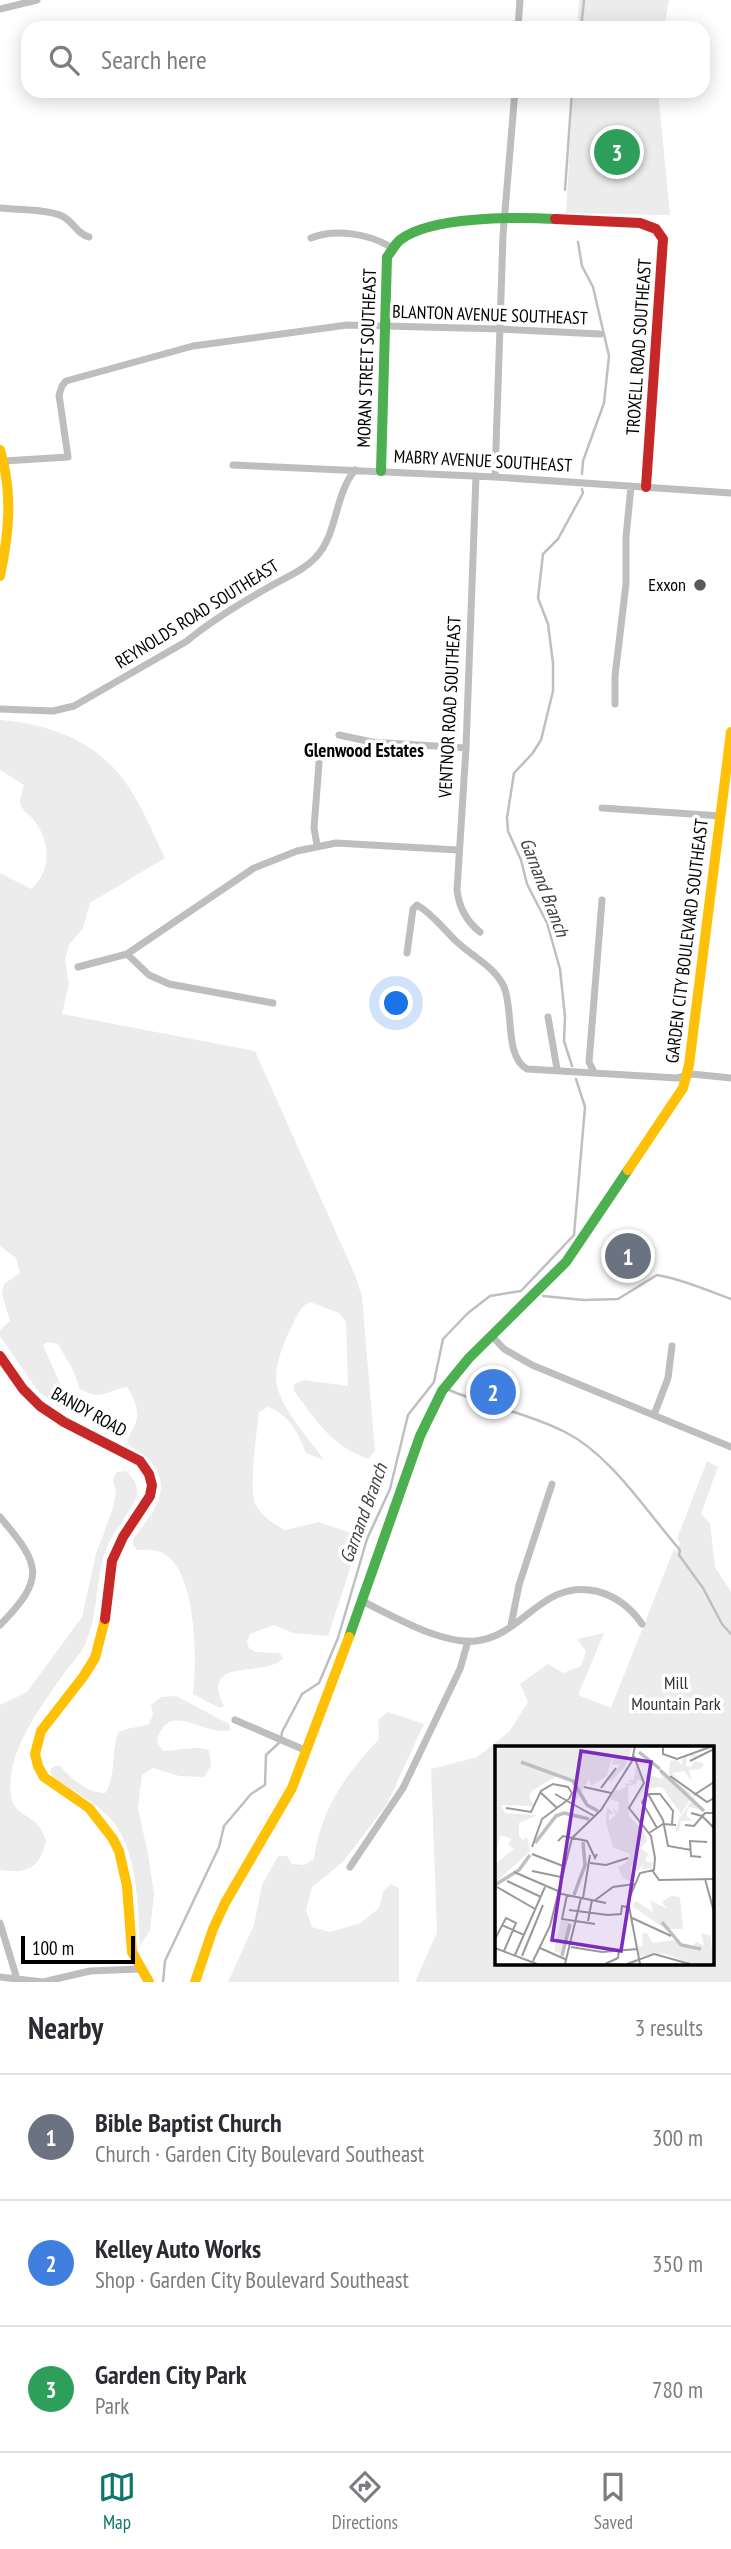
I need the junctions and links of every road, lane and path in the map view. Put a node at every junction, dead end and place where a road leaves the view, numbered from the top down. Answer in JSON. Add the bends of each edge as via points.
{"nodes":[{"id":1,"x":37,"y":0,"type":"edge"},
{"id":2,"x":520,"y":0,"type":"edge"},
{"id":3,"x":23,"y":2,"type":"edge"},
{"id":4,"x":0,"y":9,"type":"edge"},
{"id":5,"x":519,"y":21,"type":"edge"},
{"id":6,"x":513,"y":98,"type":"edge"},
{"id":7,"x":0,"y":208,"type":"edge"},
{"id":8,"x":504,"y":218,"type":"junction"},
{"id":9,"x":89,"y":237,"type":"dead end"},
{"id":10,"x":311,"y":238,"type":"dead end"},
{"id":11,"x":391,"y":247,"type":"junction"},
{"id":12,"x":387,"y":328,"type":"junction"},
{"id":13,"x":500,"y":329,"type":"junction"},
{"id":14,"x":600,"y":334,"type":"dead end"},
{"id":15,"x":2,"y":456,"type":"edge"},
{"id":16,"x":233,"y":464,"type":"dead end"},
{"id":17,"x":355,"y":470,"type":"junction"},
{"id":18,"x":381,"y":471,"type":"junction"},
{"id":19,"x":476,"y":476,"type":"junction"},
{"id":20,"x":495,"y":477,"type":"junction"},
{"id":21,"x":631,"y":486,"type":"junction"},
{"id":22,"x":646,"y":487,"type":"junction"},
{"id":23,"x":731,"y":493,"type":"edge"},
{"id":24,"x":0,"y":576,"type":"edge"},
{"id":25,"x":615,"y":704,"type":"dead end"},
{"id":26,"x":0,"y":709,"type":"edge"},
{"id":27,"x":731,"y":732,"type":"edge"},
{"id":28,"x":339,"y":735,"type":"dead end"},
{"id":29,"x":466,"y":748,"type":"junction"},
{"id":30,"x":319,"y":763,"type":"dead end"},
{"id":31,"x":729,"y":771,"type":"edge"},
{"id":32,"x":602,"y":808,"type":"dead end"},
{"id":33,"x":721,"y":816,"type":"junction"},
{"id":34,"x":317,"y":845,"type":"junction"},
{"id":35,"x":458,"y":850,"type":"junction"},
{"id":36,"x":601,"y":900,"type":"dead end"},
{"id":37,"x":480,"y":932,"type":"dead end"},
{"id":38,"x":407,"y":953,"type":"dead end"},
{"id":39,"x":127,"y":954,"type":"junction"},
{"id":40,"x":78,"y":967,"type":"dead end"},
{"id":41,"x":273,"y":1003,"type":"dead end"},
{"id":42,"x":548,"y":1017,"type":"dead end"},
{"id":43,"x":557,"y":1069,"type":"junction"},
{"id":44,"x":594,"y":1072,"type":"junction"},
{"id":45,"x":687,"y":1076,"type":"junction"},
{"id":46,"x":731,"y":1078,"type":"edge"},
{"id":47,"x":492,"y":1336,"type":"junction"},
{"id":48,"x":672,"y":1346,"type":"dead end"},
{"id":49,"x":0,"y":1356,"type":"edge"},
{"id":50,"x":654,"y":1415,"type":"junction"},
{"id":51,"x":731,"y":1447,"type":"edge"},
{"id":52,"x":552,"y":1484,"type":"dead end"},
{"id":53,"x":0,"y":1517,"type":"edge"},
{"id":54,"x":362,"y":1601,"type":"junction"},
{"id":55,"x":642,"y":1624,"type":"dead end"},
{"id":56,"x":0,"y":1625,"type":"edge"},
{"id":57,"x":511,"y":1625,"type":"junction"},
{"id":58,"x":468,"y":1642,"type":"junction"},
{"id":59,"x":235,"y":1720,"type":"dead end"},
{"id":60,"x":307,"y":1751,"type":"junction"},
{"id":61,"x":350,"y":1867,"type":"dead end"},
{"id":62,"x":0,"y":1923,"type":"edge"},
{"id":63,"x":140,"y":1969,"type":"junction"},
{"id":64,"x":0,"y":1977,"type":"edge"},
{"id":65,"x":17,"y":1979,"type":"junction"},
{"id":66,"x":149,"y":1982,"type":"edge"},
{"id":67,"x":195,"y":1982,"type":"edge"}],
"edges":[{"from":1,"to":3,"type":"street"},
{"from":2,"to":5,"type":"street"},
{"from":3,"to":4,"type":"street"},
{"from":6,"to":8,"type":"street"},
{"from":7,"to":9,"type":"street","via":[[55,214]]},
{"from":8,"to":11,"type":"street","via":[[437,225],[414,232]]},
{"from":8,"to":13,"type":"street"},
{"from":8,"to":22,"type":"street","name":"TROXELL ROAD SOUTHEAST","via":[[640,223],[655,227],[664,244]]},
{"from":10,"to":11,"type":"street","via":[[336,233]]},
{"from":11,"to":12,"type":"street","name":"MORAN STREET SOUTHEAST","via":[[387,257]]},
{"from":12,"to":13,"type":"street","name":"BLANTON AVENUE SOUTHEAST"},
{"from":12,"to":15,"type":"street","name":"BLANTON AVENUE SOUTHEAST","via":[[327,327],[192,346],[72,378],[60,391],[68,457]]},
{"from":12,"to":18,"type":"street","name":"MORAN STREET SOUTHEAST"},
{"from":13,"to":14,"type":"street","name":"BLANTON AVENUE SOUTHEAST"},
{"from":13,"to":20,"type":"street"},
{"from":15,"to":24,"type":"street","via":[[10,521]]},
{"from":16,"to":17,"type":"street","name":"MABRY AVENUE SOUTHEAST"},
{"from":17,"to":18,"type":"street","name":"MABRY AVENUE SOUTHEAST"},
{"from":17,"to":26,"type":"street","name":"REYNOLDS ROAD SOUTHEAST","via":[[344,486],[325,544],[307,565],[74,706],[53,711]]},
{"from":18,"to":19,"type":"street","name":"MABRY AVENUE SOUTHEAST"},
{"from":19,"to":20,"type":"street","name":"MABRY AVENUE SOUTHEAST"},
{"from":19,"to":29,"type":"street","name":"VENTNOR ROAD SOUTHEAST"},
{"from":20,"to":21,"type":"street","name":"MABRY AVENUE SOUTHEAST"},
{"from":21,"to":22,"type":"street","name":"MABRY AVENUE SOUTHEAST"},
{"from":21,"to":25,"type":"street"},
{"from":22,"to":23,"type":"street","name":"MABRY AVENUE SOUTHEAST"},
{"from":27,"to":31,"type":"street","name":"GARDEN CITY BOULEVARD SOUTHEAST"},
{"from":28,"to":29,"type":"street","via":[[372,742]]},
{"from":29,"to":35,"type":"street","name":"VENTNOR ROAD SOUTHEAST"},
{"from":30,"to":34,"type":"street"},
{"from":31,"to":33,"type":"street","name":"GARDEN CITY BOULEVARD SOUTHEAST"},
{"from":32,"to":33,"type":"street"},
{"from":33,"to":45,"type":"street","name":"GARDEN CITY BOULEVARD SOUTHEAST"},
{"from":34,"to":35,"type":"street"},
{"from":34,"to":39,"type":"street","via":[[254,868]]},
{"from":35,"to":37,"type":"street","name":"VENTNOR ROAD SOUTHEAST","via":[[458,900],[468,921]]},
{"from":36,"to":44,"type":"street","via":[[589,1062]]},
{"from":38,"to":43,"type":"street","via":[[417,905],[499,978],[508,999],[519,1063],[527,1069]]},
{"from":39,"to":40,"type":"street"},
{"from":39,"to":41,"type":"street","via":[[149,975],[169,984]]},
{"from":42,"to":43,"type":"street"},
{"from":43,"to":44,"type":"street"},
{"from":44,"to":45,"type":"street"},
{"from":45,"to":46,"type":"street"},
{"from":45,"to":47,"type":"street","name":"GARDEN CITY BOULEVARD SOUTHEAST","via":[[676,1102],[576,1248]]},
{"from":47,"to":50,"type":"street","via":[[523,1361]]},
{"from":47,"to":54,"type":"street","name":"GARDEN CITY BOULEVARD SOUTHEAST","via":[[450,1379],[433,1408]]},
{"from":48,"to":50,"type":"street","via":[[668,1378]]},
{"from":49,"to":63,"type":"street","name":"BANDY ROAD","via":[[40,1406],[140,1461],[150,1475],[151,1497],[115,1552],[100,1644],[91,1665],[41,1731],[35,1755],[44,1777],[89,1808],[119,1851],[132,1952]]},
{"from":50,"to":51,"type":"street"},
{"from":52,"to":57,"type":"street"},
{"from":53,"to":56,"type":"street","via":[[27,1550],[32,1579],[26,1597]]},
{"from":54,"to":58,"type":"street"},
{"from":54,"to":60,"type":"street","name":"GARDEN CITY BOULEVARD SOUTHEAST"},
{"from":55,"to":57,"type":"street","via":[[612,1597],[580,1589],[551,1597]]},
{"from":57,"to":58,"type":"street","via":[[493,1637]]},
{"from":58,"to":61,"type":"street","via":[[460,1670],[403,1788]]},
{"from":59,"to":60,"type":"street"},
{"from":60,"to":67,"type":"street","name":"GARDEN CITY BOULEVARD SOUTHEAST","via":[[280,1811],[225,1903]]},
{"from":62,"to":65,"type":"street"},
{"from":63,"to":65,"type":"street","via":[[90,1971],[43,1982]]},
{"from":63,"to":66,"type":"street"},
{"from":64,"to":65,"type":"street"}]}
